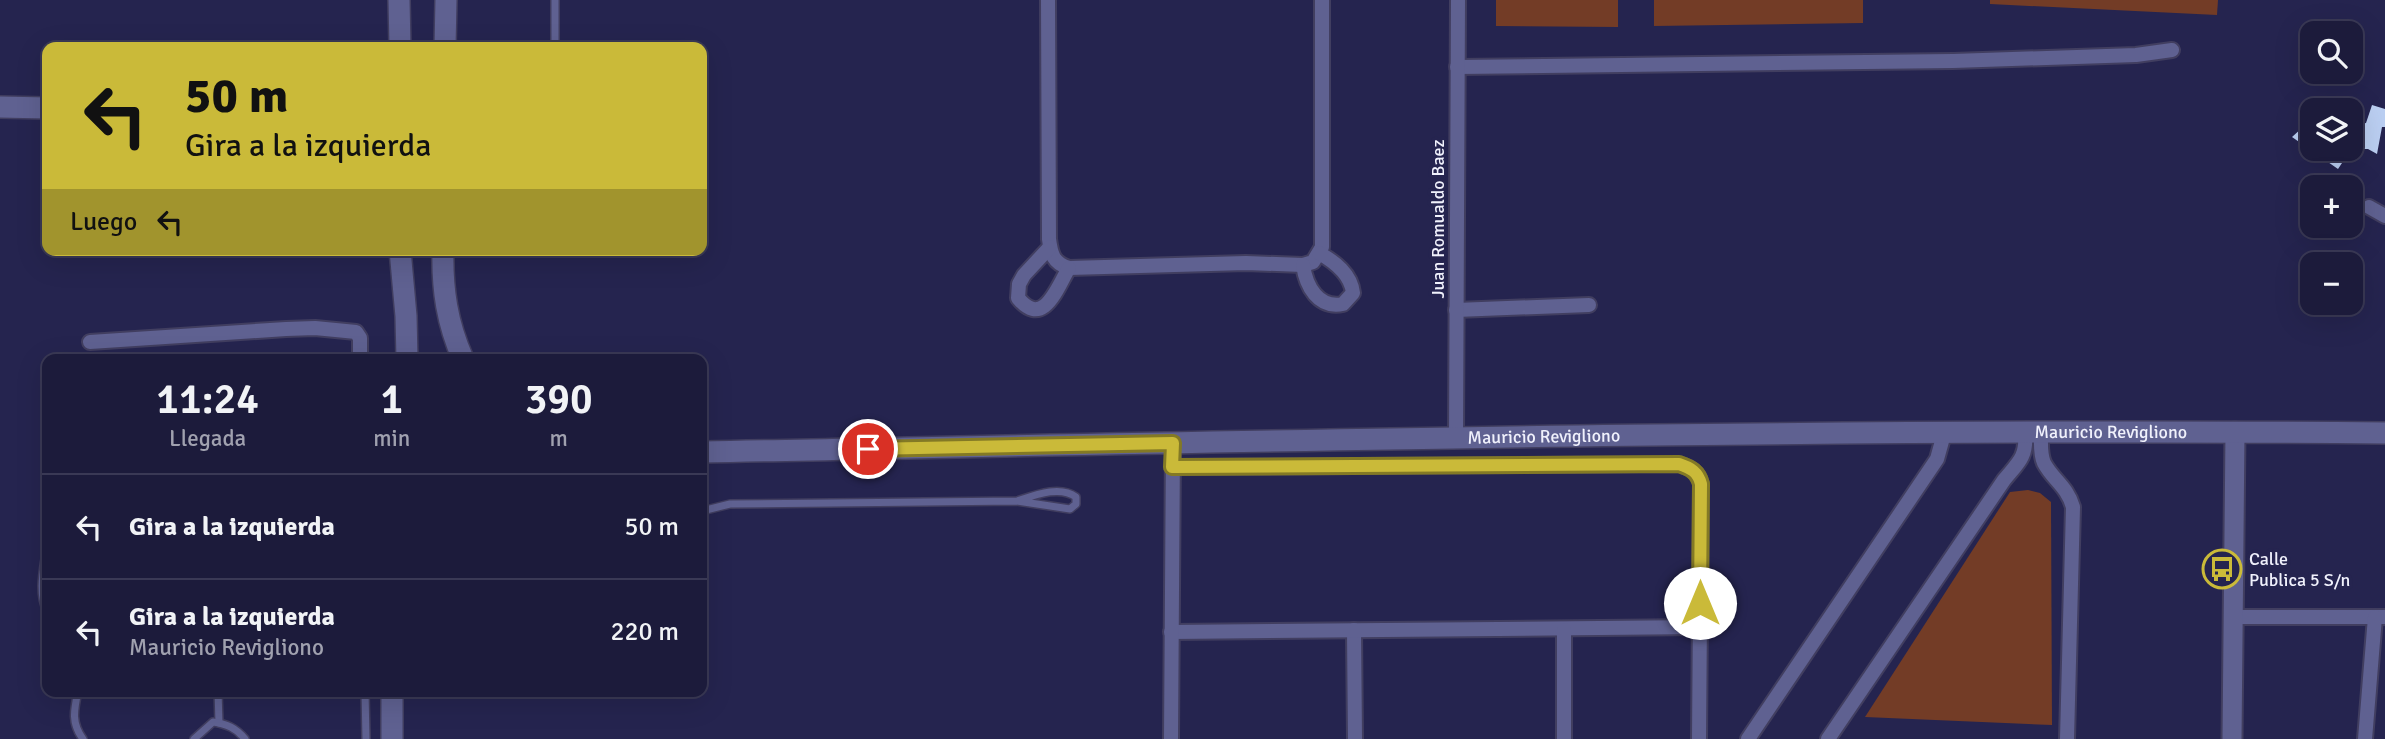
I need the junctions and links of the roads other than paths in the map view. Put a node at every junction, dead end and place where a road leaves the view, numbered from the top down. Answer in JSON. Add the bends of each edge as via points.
{"nodes":[{"id":1,"x":400,"y":0,"type":"edge"},
{"id":2,"x":446,"y":0,"type":"edge"},
{"id":3,"x":555,"y":0,"type":"edge"},
{"id":4,"x":1048,"y":0,"type":"edge"},
{"id":5,"x":1322,"y":0,"type":"edge"},
{"id":6,"x":1458,"y":0,"type":"edge"},
{"id":7,"x":400,"y":42,"type":"edge"},
{"id":8,"x":445,"y":42,"type":"edge"},
{"id":9,"x":555,"y":42,"type":"edge"},
{"id":10,"x":2172,"y":50,"type":"dead end"},
{"id":11,"x":1457,"y":67,"type":"junction"},
{"id":12,"x":0,"y":107,"type":"edge"},
{"id":13,"x":42,"y":108,"type":"edge"},
{"id":14,"x":2369,"y":207,"type":"dead end"},
{"id":15,"x":2385,"y":216,"type":"edge"},
{"id":16,"x":1050,"y":247,"type":"junction"},
{"id":17,"x":1320,"y":253,"type":"junction"},
{"id":18,"x":401,"y":256,"type":"edge"},
{"id":19,"x":443,"y":256,"type":"edge"},
{"id":20,"x":1303,"y":265,"type":"junction"},
{"id":21,"x":1069,"y":268,"type":"junction"},
{"id":22,"x":1589,"y":305,"type":"dead end"},
{"id":23,"x":1457,"y":310,"type":"junction"},
{"id":24,"x":90,"y":342,"type":"dead end"},
{"id":25,"x":360,"y":354,"type":"edge"},
{"id":26,"x":407,"y":354,"type":"edge"},
{"id":27,"x":461,"y":354,"type":"edge"},
{"id":28,"x":2235,"y":432,"type":"junction"},
{"id":29,"x":2385,"y":433,"type":"edge"},
{"id":30,"x":1944,"y":434,"type":"junction"},
{"id":31,"x":2033,"y":434,"type":"junction"},
{"id":32,"x":1456,"y":438,"type":"junction"},
{"id":33,"x":1173,"y":443,"type":"junction"},
{"id":34,"x":707,"y":452,"type":"edge"},
{"id":35,"x":1172,"y":467,"type":"junction"},
{"id":36,"x":2014,"y":468,"type":"junction"},
{"id":37,"x":2048,"y":468,"type":"junction"},
{"id":38,"x":1017,"y":500,"type":"junction"},
{"id":39,"x":707,"y":510,"type":"edge"},
{"id":40,"x":2234,"y":617,"type":"junction"},
{"id":41,"x":2380,"y":617,"type":"edge"},
{"id":42,"x":1700,"y":627,"type":"junction"},
{"id":43,"x":1564,"y":630,"type":"junction"},
{"id":44,"x":1354,"y":631,"type":"junction"},
{"id":45,"x":1171,"y":632,"type":"junction"},
{"id":46,"x":77,"y":697,"type":"edge"},
{"id":47,"x":218,"y":697,"type":"edge"},
{"id":48,"x":365,"y":697,"type":"edge"},
{"id":49,"x":392,"y":697,"type":"edge"},
{"id":50,"x":401,"y":697,"type":"edge"},
{"id":51,"x":219,"y":723,"type":"junction"},
{"id":52,"x":83,"y":739,"type":"edge"},
{"id":53,"x":194,"y":739,"type":"edge"},
{"id":54,"x":245,"y":739,"type":"edge"},
{"id":55,"x":366,"y":739,"type":"edge"},
{"id":56,"x":392,"y":739,"type":"edge"},
{"id":57,"x":401,"y":739,"type":"edge"},
{"id":58,"x":1171,"y":739,"type":"edge"},
{"id":59,"x":1355,"y":739,"type":"edge"},
{"id":60,"x":1564,"y":739,"type":"edge"},
{"id":61,"x":1699,"y":739,"type":"edge"},
{"id":62,"x":1748,"y":739,"type":"edge"},
{"id":63,"x":1828,"y":739,"type":"edge"},
{"id":64,"x":2067,"y":739,"type":"edge"},
{"id":65,"x":2232,"y":739,"type":"edge"},
{"id":66,"x":2365,"y":739,"type":"edge"}],
"edges":[{"from":1,"to":7,"type":"main road"},
{"from":2,"to":8,"type":"main road"},
{"from":3,"to":9,"type":"lane"},
{"from":4,"to":16,"type":"street"},
{"from":5,"to":17,"type":"street"},
{"from":6,"to":11,"type":"street","name":"Juan Romualdo Baez"},
{"from":10,"to":11,"type":"street","via":[[1953,61]]},
{"from":11,"to":23,"type":"street","name":"Juan Romualdo Baez"},
{"from":12,"to":13,"type":"main road"},
{"from":14,"to":15,"type":"street"},
{"from":16,"to":21,"type":"street","via":[[1055,260]]},
{"from":16,"to":21,"type":"street","via":[[1019,284],[1018,298],[1023,304],[1031,308],[1048,304]]},
{"from":17,"to":20,"type":"street"},
{"from":17,"to":20,"type":"street","via":[[1342,270],[1352,286],[1353,293],[1343,304],[1318,299],[1305,279]]},
{"from":18,"to":26,"type":"main road"},
{"from":19,"to":27,"type":"main road","via":[[445,300]]},
{"from":20,"to":21,"type":"street"},
{"from":22,"to":23,"type":"street"},
{"from":23,"to":32,"type":"street","name":"Juan Romualdo Baez"},
{"from":24,"to":25,"type":"street","via":[[315,328],[356,332]]},
{"from":28,"to":29,"type":"main road","name":"Mauricio Revigliono"},
{"from":28,"to":31,"type":"main road","name":"Mauricio Revigliono"},
{"from":28,"to":40,"type":"street"},
{"from":30,"to":31,"type":"main road","name":"Mauricio Revigliono"},
{"from":30,"to":32,"type":"main road","name":"Mauricio Revigliono"},
{"from":30,"to":62,"type":"street","via":[[1937,459]]},
{"from":31,"to":36,"type":"street"},
{"from":31,"to":37,"type":"street"},
{"from":32,"to":33,"type":"main road","name":"Mauricio Revigliono"},
{"from":33,"to":34,"type":"main road","name":"Mauricio Revigliono"},
{"from":33,"to":35,"type":"street"},
{"from":35,"to":42,"type":"street","via":[[1690,467],[1701,484]]},
{"from":35,"to":45,"type":"street"},
{"from":36,"to":37,"type":"street"},
{"from":36,"to":63,"type":"street"},
{"from":37,"to":64,"type":"street","via":[[2069,494],[2073,507]]},
{"from":38,"to":38,"type":"lane","via":[[1070,509],[1076,504],[1076,497],[1069,492]]},
{"from":38,"to":39,"type":"lane","via":[[730,505]]},
{"from":40,"to":41,"type":"street"},
{"from":40,"to":65,"type":"street"},
{"from":41,"to":66,"type":"street"},
{"from":42,"to":43,"type":"street"},
{"from":42,"to":61,"type":"street"},
{"from":43,"to":44,"type":"street"},
{"from":43,"to":60,"type":"street"},
{"from":44,"to":45,"type":"street"},
{"from":44,"to":59,"type":"street"},
{"from":45,"to":58,"type":"street"},
{"from":46,"to":52,"type":"lane","via":[[73,716]]},
{"from":47,"to":51,"type":"lane"},
{"from":48,"to":55,"type":"lane"},
{"from":49,"to":56,"type":"main road"},
{"from":50,"to":57,"type":"main road"},
{"from":51,"to":53,"type":"lane","via":[[213,722]]},
{"from":51,"to":54,"type":"lane","via":[[239,731]]}]}
